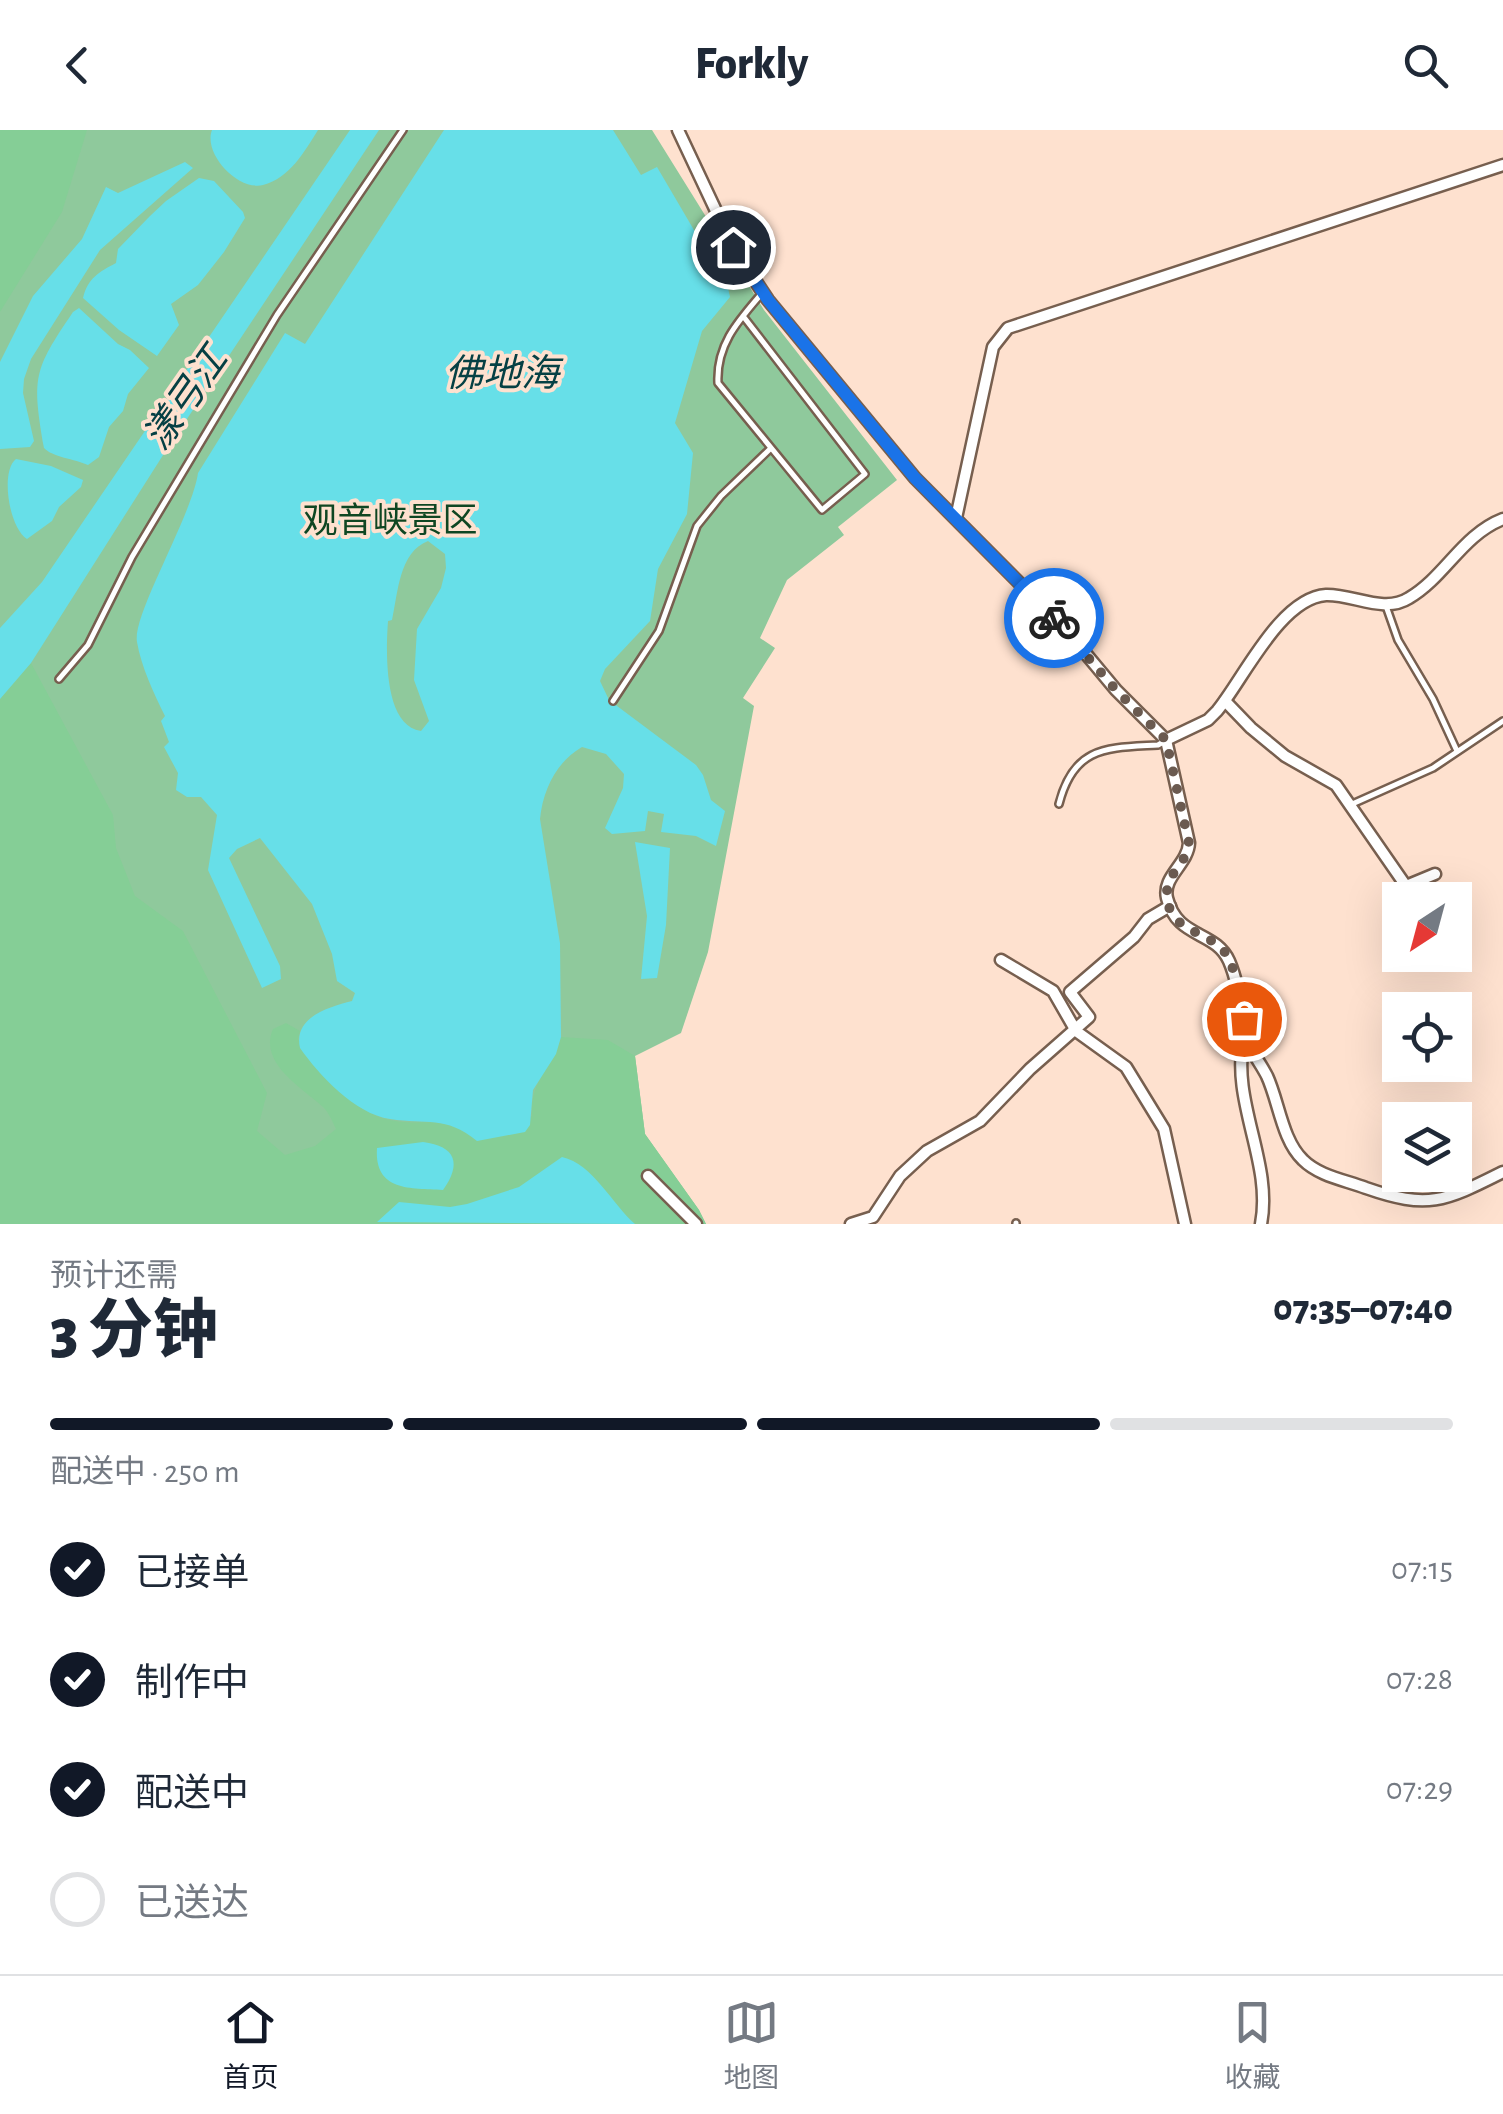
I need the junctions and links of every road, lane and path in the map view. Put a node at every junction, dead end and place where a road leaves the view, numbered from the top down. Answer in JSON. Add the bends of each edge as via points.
{"nodes":[{"id":1,"x":403,"y":130,"type":"edge"},
{"id":2,"x":678,"y":130,"type":"edge"},
{"id":3,"x":1503,"y":165,"type":"edge"},
{"id":4,"x":763,"y":292,"type":"junction"},
{"id":5,"x":743,"y":316,"type":"junction"},
{"id":6,"x":770,"y":448,"type":"junction"},
{"id":7,"x":956,"y":518,"type":"junction"},
{"id":8,"x":1503,"y":520,"type":"edge"},
{"id":9,"x":1386,"y":604,"type":"junction"},
{"id":10,"x":60,"y":679,"type":"dead end"},
{"id":11,"x":614,"y":701,"type":"dead end"},
{"id":12,"x":1225,"y":701,"type":"junction"},
{"id":13,"x":1503,"y":722,"type":"edge"},
{"id":14,"x":1166,"y":740,"type":"junction"},
{"id":15,"x":1457,"y":751,"type":"junction"},
{"id":16,"x":1060,"y":804,"type":"dead end"},
{"id":17,"x":1350,"y":805,"type":"junction"},
{"id":18,"x":1435,"y":874,"type":"dead end"},
{"id":19,"x":1170,"y":906,"type":"junction"},
{"id":20,"x":1002,"y":960,"type":"dead end"},
{"id":21,"x":1076,"y":1031,"type":"junction"},
{"id":22,"x":1246,"y":1032,"type":"junction"},
{"id":23,"x":1503,"y":1172,"type":"edge"},
{"id":24,"x":648,"y":1176,"type":"dead end"},
{"id":25,"x":696,"y":1224,"type":"edge"},
{"id":26,"x":851,"y":1224,"type":"edge"},
{"id":27,"x":1185,"y":1224,"type":"edge"},
{"id":28,"x":1261,"y":1224,"type":"edge"}],
"edges":[{"from":1,"to":10,"type":"lane","via":[[278,314],[132,557],[88,646]]},
{"from":2,"to":4,"type":"street","via":[[733,247]]},
{"from":3,"to":7,"type":"street","via":[[1008,328],[994,347]]},
{"from":4,"to":5,"type":"lane"},
{"from":4,"to":7,"type":"street","via":[[915,478]]},
{"from":5,"to":6,"type":"lane","via":[[722,348],[718,383]]},
{"from":5,"to":6,"type":"lane","via":[[865,474],[822,510]]},
{"from":6,"to":11,"type":"lane","via":[[698,526],[659,631]]},
{"from":7,"to":14,"type":"street"},
{"from":8,"to":9,"type":"street","via":[[1478,532],[1411,598]]},
{"from":9,"to":12,"type":"street","via":[[1328,595],[1311,600],[1274,632]]},
{"from":9,"to":15,"type":"lane"},
{"from":12,"to":14,"type":"street","via":[[1208,720]]},
{"from":12,"to":17,"type":"street","via":[[1285,756],[1329,779]]},
{"from":13,"to":15,"type":"lane"},
{"from":14,"to":16,"type":"lane","via":[[1103,748],[1074,772]]},
{"from":14,"to":19,"type":"street","via":[[1189,843],[1166,894]]},
{"from":15,"to":17,"type":"lane"},
{"from":17,"to":18,"type":"street","via":[[1406,886]]},
{"from":19,"to":21,"type":"street","via":[[1070,992],[1089,1017]]},
{"from":19,"to":22,"type":"street","via":[[1181,925],[1227,956]]},
{"from":20,"to":21,"type":"street","via":[[1053,991]]},
{"from":21,"to":26,"type":"street","via":[[980,1121],[900,1176],[873,1217]]},
{"from":21,"to":27,"type":"street","via":[[1126,1067],[1164,1129]]},
{"from":22,"to":23,"type":"street","via":[[1292,1146],[1313,1168],[1416,1202],[1450,1197]]},
{"from":22,"to":28,"type":"street","via":[[1243,1100],[1264,1192]]},
{"from":24,"to":25,"type":"street"}]}
